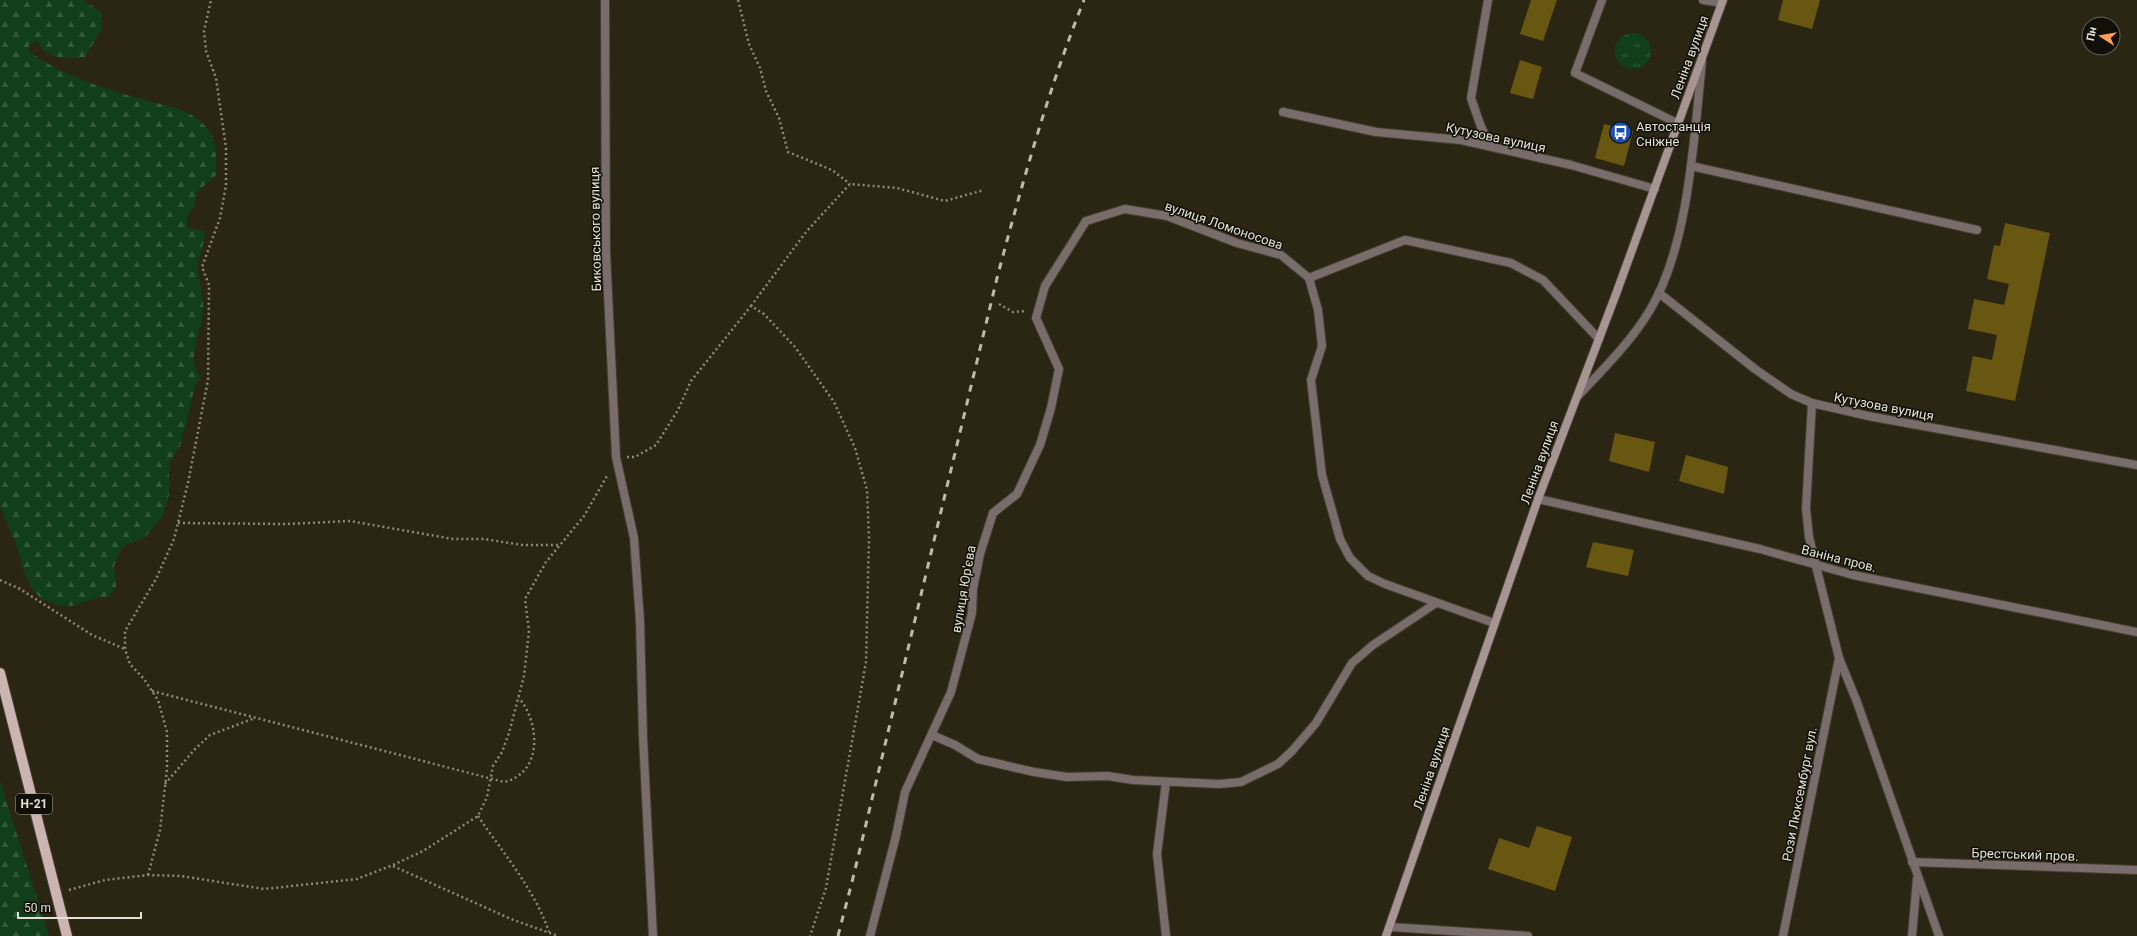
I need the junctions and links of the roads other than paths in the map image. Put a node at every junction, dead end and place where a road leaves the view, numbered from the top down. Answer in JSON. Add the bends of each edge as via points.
{"nodes":[{"id":1,"x":605,"y":0,"type":"edge"},
{"id":2,"x":1488,"y":0,"type":"edge"},
{"id":3,"x":1602,"y":0,"type":"edge"},
{"id":4,"x":1703,"y":0,"type":"edge"},
{"id":5,"x":1722,"y":1,"type":"edge"},
{"id":6,"x":1703,"y":56,"type":"junction"},
{"id":7,"x":1283,"y":112,"type":"dead end"},
{"id":8,"x":1677,"y":123,"type":"junction"},
{"id":9,"x":1490,"y":146,"type":"junction"},
{"id":10,"x":1691,"y":166,"type":"junction"},
{"id":11,"x":1655,"y":189,"type":"junction"},
{"id":12,"x":1086,"y":221,"type":"joint"},
{"id":13,"x":1977,"y":230,"type":"dead end"},
{"id":14,"x":1309,"y":278,"type":"junction"},
{"id":15,"x":1659,"y":292,"type":"junction"},
{"id":16,"x":1599,"y":339,"type":"junction"},
{"id":17,"x":1576,"y":398,"type":"junction"},
{"id":18,"x":1812,"y":403,"type":"junction"},
{"id":19,"x":2137,"y":465,"type":"edge"},
{"id":20,"x":1538,"y":499,"type":"junction"},
{"id":21,"x":1816,"y":566,"type":"junction"},
{"id":22,"x":1436,"y":603,"type":"junction"},
{"id":23,"x":1494,"y":623,"type":"junction"},
{"id":24,"x":2137,"y":632,"type":"edge"},
{"id":25,"x":1839,"y":658,"type":"junction"},
{"id":26,"x":0,"y":673,"type":"edge"},
{"id":27,"x":932,"y":735,"type":"junction"},
{"id":28,"x":1166,"y":782,"type":"junction"},
{"id":29,"x":1912,"y":862,"type":"junction"},
{"id":30,"x":2137,"y":870,"type":"edge"},
{"id":31,"x":1917,"y":876,"type":"junction"},
{"id":32,"x":1390,"y":927,"type":"junction"},
{"id":33,"x":1443,"y":933,"type":"edge"},
{"id":34,"x":67,"y":936,"type":"edge"},
{"id":35,"x":653,"y":936,"type":"edge"},
{"id":36,"x":870,"y":936,"type":"edge"},
{"id":37,"x":1166,"y":936,"type":"edge"},
{"id":38,"x":1386,"y":936,"type":"edge"},
{"id":39,"x":1528,"y":936,"type":"edge"},
{"id":40,"x":1783,"y":936,"type":"edge"},
{"id":41,"x":1912,"y":936,"type":"edge"},
{"id":42,"x":1939,"y":936,"type":"edge"}],
"edges":[{"from":1,"to":35,"type":"street","name":"Биковського вулиця","via":[[606,253],[616,457],[634,538],[640,621]]},
{"from":2,"to":9,"type":"street","via":[[1471,98]]},
{"from":3,"to":8,"type":"street","via":[[1575,73]]},
{"from":4,"to":5,"type":"street"},
{"from":5,"to":6,"type":"main road","name":"Леніна вулиця"},
{"from":6,"to":8,"type":"main road","name":"Леніна вулиця"},
{"from":6,"to":10,"type":"street"},
{"from":7,"to":9,"type":"street","name":"Кутузова вулиця","via":[[1376,132],[1461,140]]},
{"from":8,"to":11,"type":"main road","name":"Леніна вулиця"},
{"from":9,"to":11,"type":"street","name":"Кутузова вулиця","via":[[1571,165]]},
{"from":10,"to":13,"type":"street"},
{"from":10,"to":15,"type":"street","via":[[1677,236]]},
{"from":11,"to":16,"type":"main road","name":"Леніна вулиця"},
{"from":12,"to":14,"type":"street","name":"вулиця Ломоносова","via":[[1125,209],[1167,216],[1237,243],[1281,255]]},
{"from":12,"to":27,"type":"street","name":"вулиця Юр'єва","via":[[1045,286],[1036,318],[1059,369],[1051,408],[1040,445],[1018,494],[993,513],[980,554],[966,642],[951,692]]},
{"from":14,"to":16,"type":"street","via":[[1405,240],[1511,263],[1543,280]]},
{"from":14,"to":22,"type":"street","via":[[1318,310],[1322,346],[1311,380],[1315,428],[1322,475],[1340,539],[1350,558],[1368,576]]},
{"from":15,"to":17,"type":"street","via":[[1639,327]]},
{"from":15,"to":18,"type":"street","name":"Кутузова вулиця","via":[[1756,369],[1792,394]]},
{"from":16,"to":17,"type":"main road","name":"Леніна вулиця"},
{"from":17,"to":20,"type":"main road","name":"Леніна вулиця"},
{"from":18,"to":19,"type":"street","name":"Кутузова вулиця","via":[[1868,416]]},
{"from":18,"to":21,"type":"street","via":[[1806,508]]},
{"from":20,"to":21,"type":"street","name":"Ваніна пров.","via":[[1760,549]]},
{"from":20,"to":23,"type":"main road","name":"Леніна вулиця"},
{"from":21,"to":24,"type":"street","name":"Ваніна пров."},
{"from":21,"to":25,"type":"street"},
{"from":22,"to":23,"type":"street"},
{"from":22,"to":28,"type":"street","via":[[1373,644],[1352,663],[1316,723],[1278,764],[1241,782]]},
{"from":23,"to":32,"type":"main road","name":"Леніна вулиця"},
{"from":25,"to":29,"type":"street","via":[[1857,702]]},
{"from":25,"to":40,"type":"street","name":"Рози Люксембург вул."},
{"from":26,"to":34,"type":"main road","number":"Н-21"},
{"from":27,"to":28,"type":"street","via":[[955,745],[978,760],[1008,767],[1068,777],[1108,776]]},
{"from":27,"to":36,"type":"street","name":"вулиця Юр'єва","via":[[905,792]]},
{"from":28,"to":37,"type":"street","via":[[1156,854]]},
{"from":29,"to":30,"type":"street","name":"Брестський пров."},
{"from":29,"to":31,"type":"street"},
{"from":31,"to":41,"type":"street"},
{"from":31,"to":42,"type":"street"},
{"from":32,"to":33,"type":"street"},
{"from":32,"to":38,"type":"main road","name":"Леніна вулиця"},
{"from":33,"to":39,"type":"street"}]}
